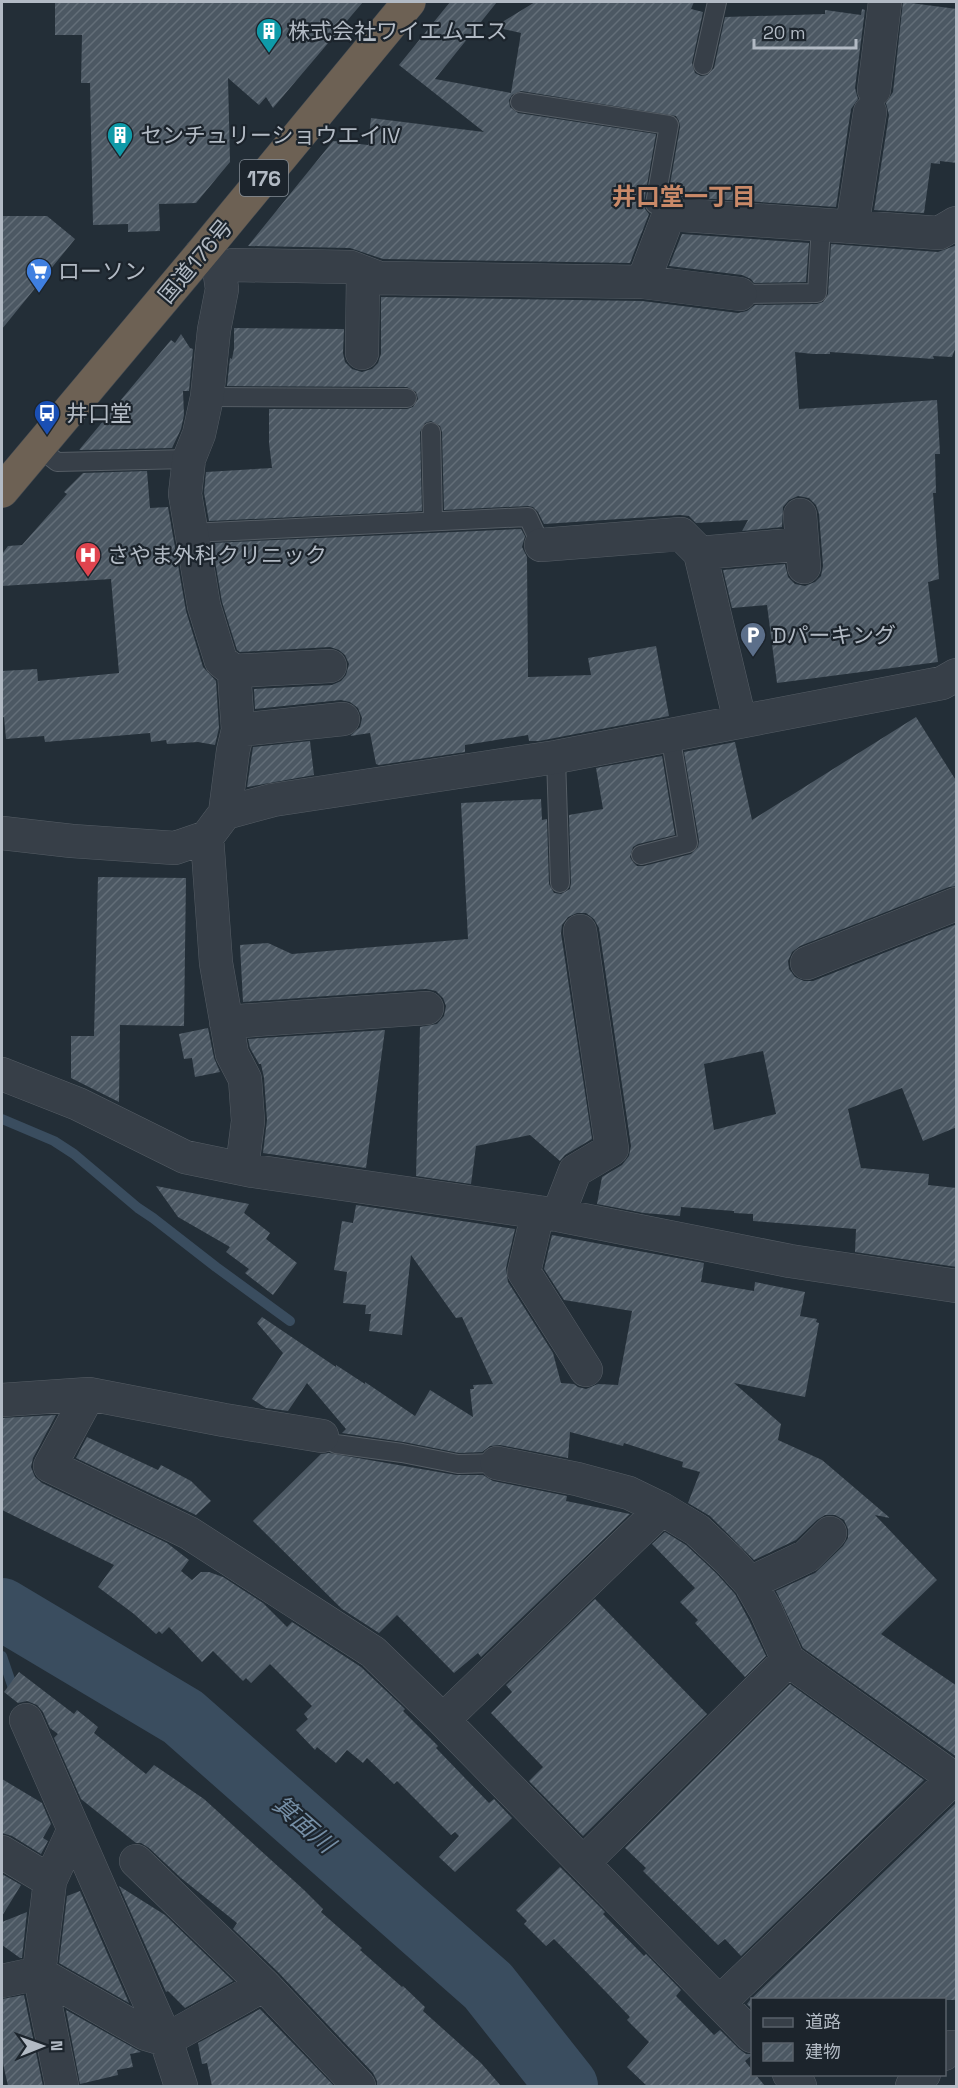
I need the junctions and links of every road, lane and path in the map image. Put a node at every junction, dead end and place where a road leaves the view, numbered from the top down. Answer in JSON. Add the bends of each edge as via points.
{"nodes":[{"id":1,"x":409,"y":2,"type":"edge"},
{"id":2,"x":717,"y":2,"type":"edge"},
{"id":3,"x":885,"y":2,"type":"edge"},
{"id":4,"x":703,"y":66,"type":"dead end"},
{"id":5,"x":520,"y":102,"type":"dead end"},
{"id":6,"x":669,"y":214,"type":"junction"},
{"id":7,"x":957,"y":224,"type":"edge"},
{"id":8,"x":837,"y":226,"type":"junction"},
{"id":9,"x":210,"y":261,"type":"junction"},
{"id":10,"x":363,"y":272,"type":"junction"},
{"id":11,"x":643,"y":282,"type":"junction"},
{"id":12,"x":740,"y":294,"type":"joint"},
{"id":13,"x":362,"y":352,"type":"dead end"},
{"id":14,"x":207,"y":397,"type":"junction"},
{"id":15,"x":408,"y":398,"type":"dead end"},
{"id":16,"x":431,"y":432,"type":"dead end"},
{"id":17,"x":38,"y":447,"type":"junction"},
{"id":18,"x":189,"y":459,"type":"junction"},
{"id":19,"x":2,"y":491,"type":"edge"},
{"id":20,"x":433,"y":520,"type":"junction"},
{"id":21,"x":190,"y":533,"type":"junction"},
{"id":22,"x":802,"y":542,"type":"dead end"},
{"id":23,"x":541,"y":545,"type":"joint"},
{"id":24,"x":700,"y":553,"type":"junction"},
{"id":25,"x":330,"y":666,"type":"dead end"},
{"id":26,"x":234,"y":671,"type":"junction"},
{"id":27,"x":957,"y":675,"type":"edge"},
{"id":28,"x":343,"y":720,"type":"dead end"},
{"id":29,"x":740,"y":721,"type":"junction"},
{"id":30,"x":237,"y":730,"type":"junction"},
{"id":31,"x":670,"y":734,"type":"junction"},
{"id":32,"x":556,"y":757,"type":"junction"},
{"id":33,"x":216,"y":825,"type":"junction"},
{"id":34,"x":2,"y":833,"type":"edge"},
{"id":35,"x":641,"y":855,"type":"dead end"},
{"id":36,"x":560,"y":883,"type":"dead end"},
{"id":37,"x":957,"y":904,"type":"edge"},
{"id":38,"x":580,"y":932,"type":"dead end"},
{"id":39,"x":807,"y":963,"type":"dead end"},
{"id":40,"x":427,"y":1008,"type":"dead end"},
{"id":41,"x":226,"y":1022,"type":"junction"},
{"id":42,"x":2,"y":1074,"type":"edge"},
{"id":43,"x":242,"y":1168,"type":"junction"},
{"id":44,"x":548,"y":1214,"type":"junction"},
{"id":45,"x":957,"y":1287,"type":"edge"},
{"id":46,"x":586,"y":1370,"type":"dead end"},
{"id":47,"x":89,"y":1394,"type":"junction"},
{"id":48,"x":2,"y":1400,"type":"edge"},
{"id":49,"x":322,"y":1436,"type":"joint"},
{"id":50,"x":497,"y":1463,"type":"joint"},
{"id":51,"x":662,"y":1509,"type":"junction"},
{"id":52,"x":830,"y":1533,"type":"dead end"},
{"id":53,"x":750,"y":1583,"type":"junction"},
{"id":54,"x":788,"y":1660,"type":"junction"},
{"id":55,"x":26,"y":1720,"type":"dead end"},
{"id":56,"x":443,"y":1720,"type":"junction"},
{"id":57,"x":955,"y":1779,"type":"edge"},
{"id":58,"x":74,"y":1829,"type":"junction"},
{"id":59,"x":2,"y":1852,"type":"edge"},
{"id":60,"x":136,"y":1861,"type":"dead end"},
{"id":61,"x":583,"y":1863,"type":"junction"},
{"id":62,"x":50,"y":1881,"type":"junction"},
{"id":63,"x":39,"y":1972,"type":"junction"},
{"id":64,"x":2,"y":1981,"type":"edge"},
{"id":65,"x":264,"y":1985,"type":"junction"},
{"id":66,"x":720,"y":2002,"type":"junction"},
{"id":67,"x":751,"y":2034,"type":"edge"},
{"id":68,"x":166,"y":2040,"type":"junction"},
{"id":69,"x":62,"y":2086,"type":"edge"},
{"id":70,"x":182,"y":2086,"type":"edge"},
{"id":71,"x":359,"y":2086,"type":"edge"}],
"edges":[{"from":1,"to":9,"type":"highway","name":"国道176号","number":"176"},
{"from":2,"to":4,"type":"lane"},
{"from":3,"to":8,"type":"street","via":[[872,101]]},
{"from":5,"to":6,"type":"lane","via":[[669,124],[655,204]]},
{"from":6,"to":8,"type":"street"},
{"from":6,"to":11,"type":"street"},
{"from":7,"to":8,"type":"street","via":[[939,233]]},
{"from":8,"to":12,"type":"lane","via":[[817,293]]},
{"from":9,"to":10,"type":"street","via":[[350,267]]},
{"from":9,"to":14,"type":"street","via":[[222,289]]},
{"from":9,"to":17,"type":"highway","name":"国道176号","number":"176"},
{"from":10,"to":11,"type":"street","via":[[379,278]]},
{"from":10,"to":13,"type":"street"},
{"from":11,"to":12,"type":"street"},
{"from":14,"to":15,"type":"lane"},
{"from":14,"to":18,"type":"street"},
{"from":16,"to":20,"type":"lane"},
{"from":17,"to":18,"type":"lane","via":[[57,462]]},
{"from":17,"to":19,"type":"highway","name":"国道176号","number":"176"},
{"from":18,"to":21,"type":"street","via":[[185,494]]},
{"from":20,"to":21,"type":"lane"},
{"from":20,"to":23,"type":"lane","via":[[528,517]]},
{"from":21,"to":26,"type":"street","via":[[204,606],[221,661]]},
{"from":22,"to":24,"type":"street"},
{"from":23,"to":24,"type":"street","via":[[681,534]]},
{"from":24,"to":29,"type":"street"},
{"from":25,"to":26,"type":"street"},
{"from":26,"to":30,"type":"street"},
{"from":27,"to":29,"type":"street","via":[[942,683]]},
{"from":28,"to":30,"type":"street"},
{"from":29,"to":31,"type":"street"},
{"from":30,"to":33,"type":"street"},
{"from":31,"to":32,"type":"street"},
{"from":31,"to":35,"type":"lane","via":[[688,843]]},
{"from":32,"to":33,"type":"street","via":[[273,800]]},
{"from":32,"to":36,"type":"lane"},
{"from":33,"to":34,"type":"street","via":[[175,848]]},
{"from":33,"to":41,"type":"street","via":[[216,963]]},
{"from":37,"to":39,"type":"street"},
{"from":38,"to":44,"type":"street","via":[[612,1149],[575,1171]]},
{"from":40,"to":41,"type":"street"},
{"from":41,"to":43,"type":"street","via":[[232,1054],[245,1079],[248,1121]]},
{"from":42,"to":43,"type":"street","via":[[78,1104],[185,1157]]},
{"from":43,"to":44,"type":"street"},
{"from":44,"to":45,"type":"street","via":[[790,1261]]},
{"from":44,"to":46,"type":"street","via":[[524,1272]]},
{"from":47,"to":48,"type":"street"},
{"from":47,"to":49,"type":"street"},
{"from":47,"to":56,"type":"street","via":[[50,1466],[208,1545],[373,1652]]},
{"from":49,"to":50,"type":"lane","via":[[336,1444],[458,1464]]},
{"from":50,"to":51,"type":"street","via":[[598,1484]]},
{"from":51,"to":53,"type":"street","via":[[697,1530]]},
{"from":51,"to":56,"type":"street"},
{"from":52,"to":53,"type":"street","via":[[807,1557]]},
{"from":53,"to":54,"type":"street"},
{"from":54,"to":57,"type":"street"},
{"from":54,"to":61,"type":"street"},
{"from":55,"to":58,"type":"street"},
{"from":56,"to":61,"type":"street"},
{"from":57,"to":66,"type":"street"},
{"from":58,"to":62,"type":"street"},
{"from":58,"to":68,"type":"street"},
{"from":59,"to":62,"type":"street"},
{"from":60,"to":65,"type":"street"},
{"from":61,"to":66,"type":"street"},
{"from":62,"to":63,"type":"street"},
{"from":63,"to":64,"type":"street"},
{"from":63,"to":68,"type":"street","via":[[146,2034]]},
{"from":63,"to":69,"type":"street"},
{"from":65,"to":68,"type":"street"},
{"from":65,"to":71,"type":"street"},
{"from":66,"to":67,"type":"street"},
{"from":68,"to":70,"type":"street"}]}
